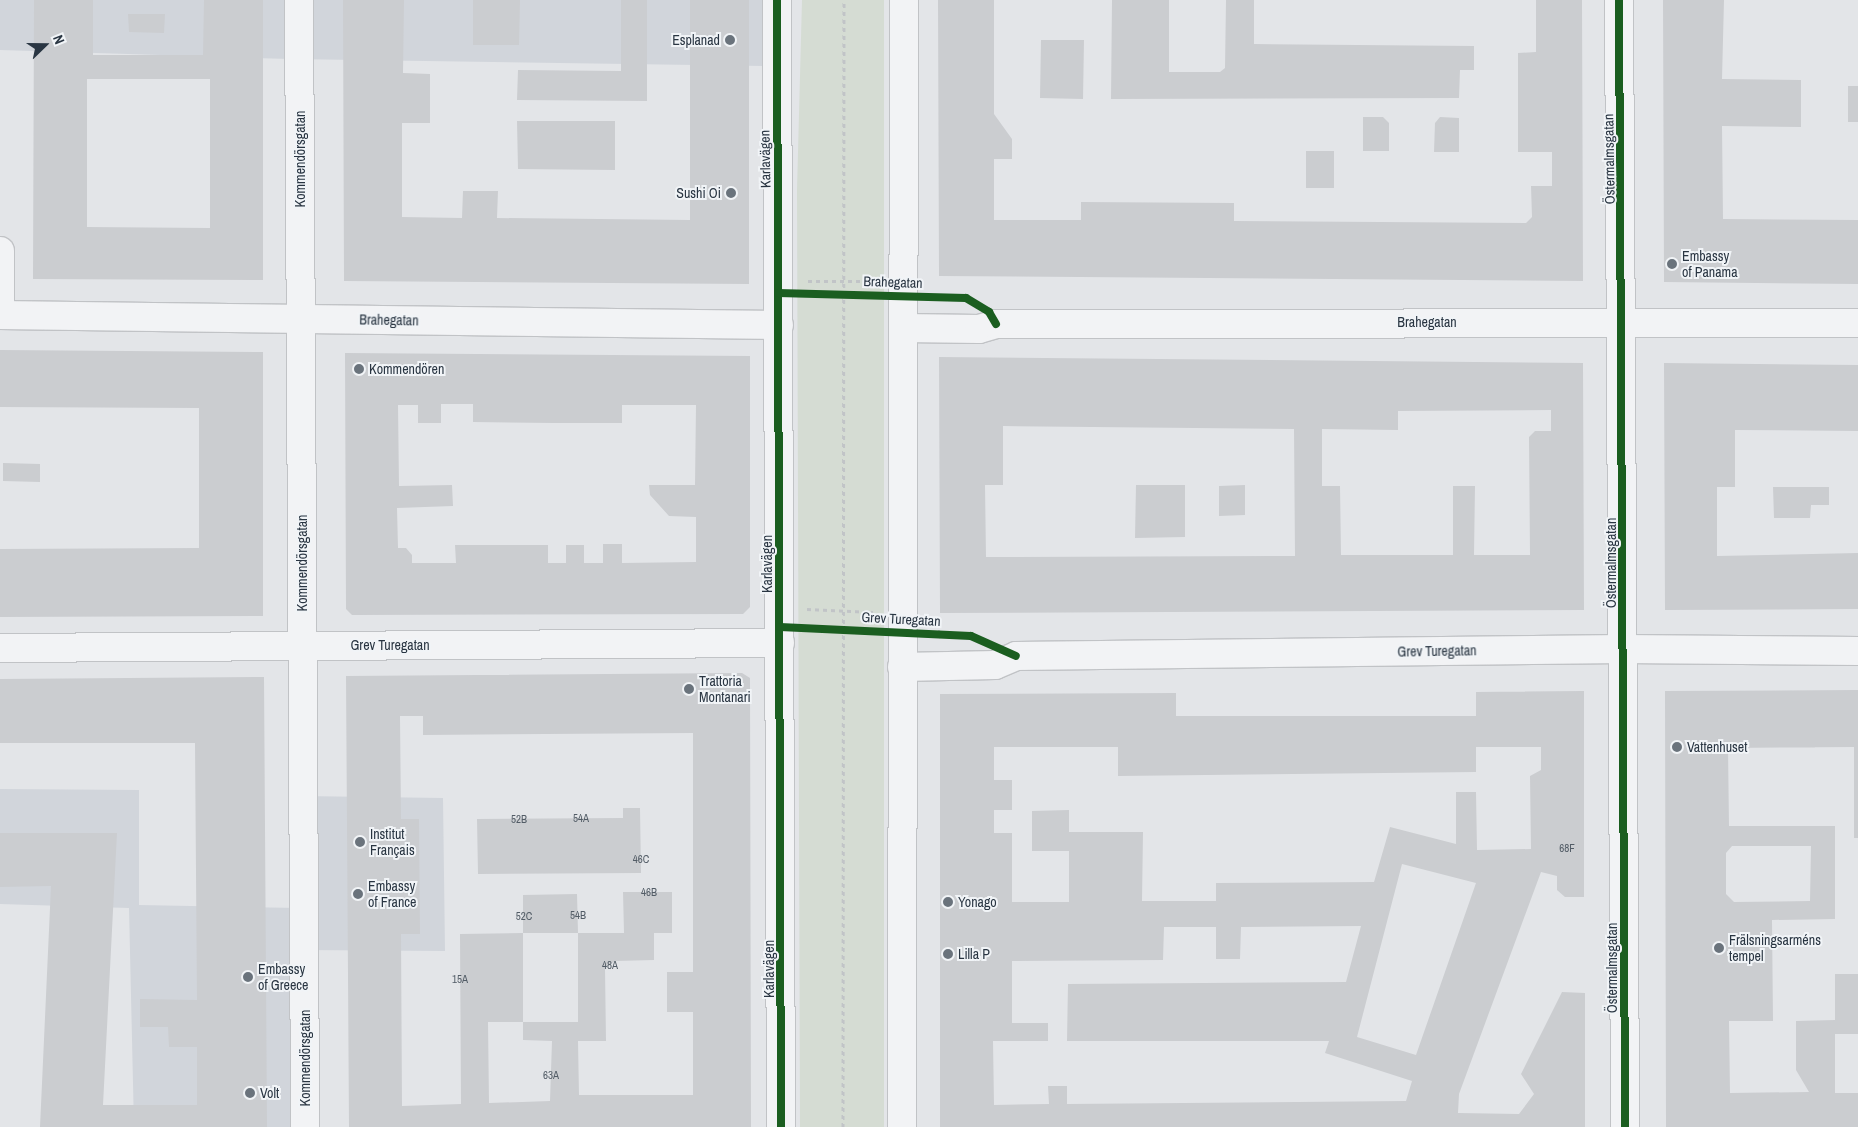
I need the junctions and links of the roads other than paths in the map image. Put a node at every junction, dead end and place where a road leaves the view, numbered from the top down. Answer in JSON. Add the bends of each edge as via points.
{"nodes":[{"id":1,"x":300,"y":0,"type":"edge"},
{"id":2,"x":777,"y":0,"type":"edge"},
{"id":3,"x":904,"y":0,"type":"edge"},
{"id":4,"x":1619,"y":0,"type":"edge"},
{"id":5,"x":0,"y":251,"type":"edge"},
{"id":6,"x":0,"y":315,"type":"edge"},
{"id":7,"x":300,"y":319,"type":"junction"},
{"id":8,"x":1858,"y":323,"type":"edge"},
{"id":9,"x":1624,"y":324,"type":"junction"},
{"id":10,"x":779,"y":325,"type":"junction"},
{"id":11,"x":904,"y":328,"type":"junction"},
{"id":12,"x":780,"y":643,"type":"junction"},
{"id":13,"x":303,"y":646,"type":"junction"},
{"id":14,"x":0,"y":648,"type":"edge"},
{"id":15,"x":1623,"y":650,"type":"junction"},
{"id":16,"x":1858,"y":651,"type":"edge"},
{"id":17,"x":902,"y":667,"type":"junction"},
{"id":18,"x":305,"y":1127,"type":"edge"},
{"id":19,"x":782,"y":1127,"type":"edge"},
{"id":20,"x":902,"y":1127,"type":"edge"},
{"id":21,"x":1625,"y":1127,"type":"edge"}],
"edges":[{"from":1,"to":7,"type":"street","name":"Kommendörsgatan"},
{"from":2,"to":10,"type":"street","name":"Karlavägen"},
{"from":3,"to":11,"type":"street"},
{"from":4,"to":9,"type":"street","name":"Östermalmsgatan"},
{"from":5,"to":6,"type":"street"},
{"from":6,"to":7,"type":"street","name":"Brahegatan"},
{"from":7,"to":10,"type":"street","name":"Brahegatan"},
{"from":7,"to":13,"type":"street","name":"Kommendörsgatan"},
{"from":8,"to":9,"type":"street","name":"Brahegatan"},
{"from":9,"to":11,"type":"street","name":"Brahegatan","via":[[996,324],[979,329]]},
{"from":9,"to":15,"type":"street","name":"Östermalmsgatan"},
{"from":10,"to":12,"type":"street","name":"Karlavägen"},
{"from":11,"to":17,"type":"street","via":[[893,621]]},
{"from":12,"to":13,"type":"street","name":"Grev Turegatan"},
{"from":12,"to":19,"type":"street","name":"Karlavägen"},
{"from":13,"to":14,"type":"street","name":"Grev Turegatan"},
{"from":13,"to":18,"type":"street","name":"Kommendörsgatan"},
{"from":15,"to":16,"type":"street","name":"Grev Turegatan"},
{"from":15,"to":17,"type":"street","name":"Grev Turegatan","via":[[1016,656],[995,665]]},
{"from":15,"to":21,"type":"street","name":"Östermalmsgatan"},
{"from":17,"to":20,"type":"street"}]}
